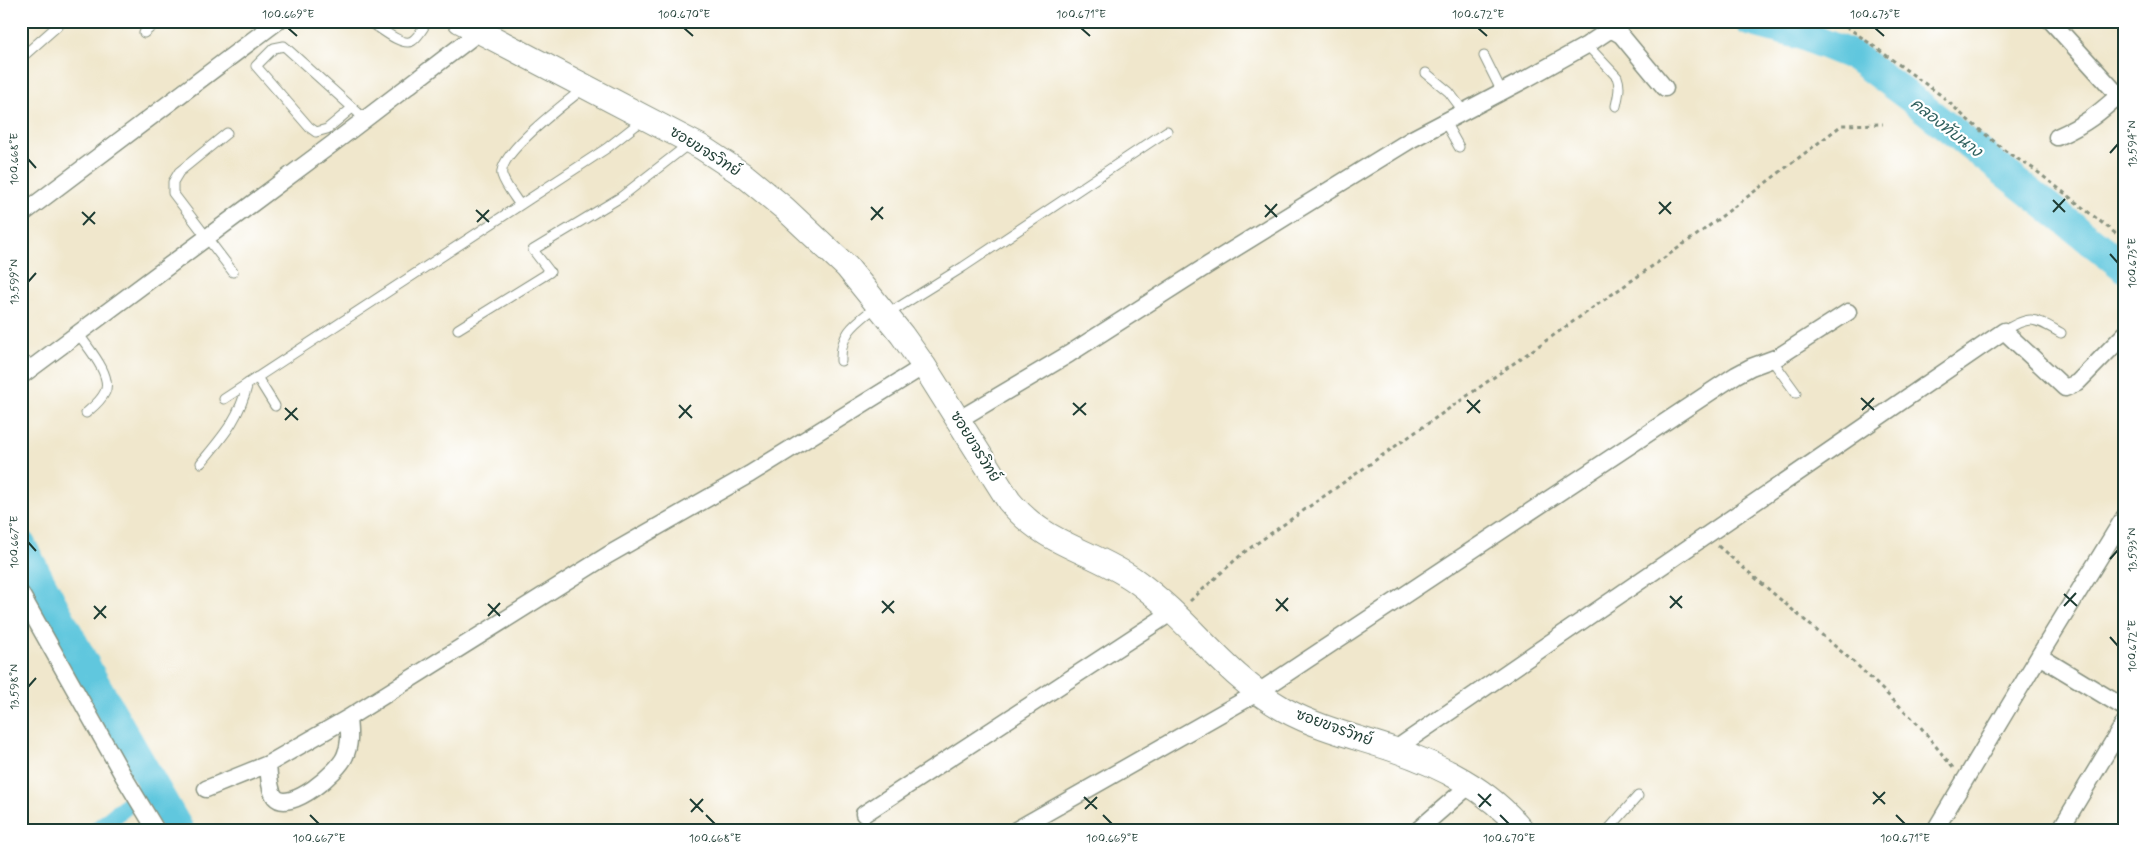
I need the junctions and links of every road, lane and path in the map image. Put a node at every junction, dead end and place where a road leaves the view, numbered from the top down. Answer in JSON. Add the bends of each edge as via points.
{"nodes":[{"id":1,"x":63,"y":21,"type":"edge"},
{"id":2,"x":158,"y":21,"type":"edge"},
{"id":3,"x":278,"y":21,"type":"edge"},
{"id":4,"x":369,"y":21,"type":"edge"},
{"id":5,"x":428,"y":21,"type":"edge"},
{"id":6,"x":1831,"y":21,"type":"edge"},
{"id":7,"x":2051,"y":21,"type":"edge"},
{"id":8,"x":470,"y":26,"type":"edge"},
{"id":9,"x":144,"y":33,"type":"dead end"},
{"id":10,"x":1587,"y":45,"type":"junction"},
{"id":11,"x":1484,"y":56,"type":"dead end"},
{"id":12,"x":21,"y":58,"type":"edge"},
{"id":13,"x":1426,"y":73,"type":"dead end"},
{"id":14,"x":586,"y":86,"type":"junction"},
{"id":15,"x":1665,"y":88,"type":"dead end"},
{"id":16,"x":1502,"y":92,"type":"junction"},
{"id":17,"x":2122,"y":93,"type":"edge"},
{"id":18,"x":1616,"y":106,"type":"dead end"},
{"id":19,"x":351,"y":109,"type":"junction"},
{"id":20,"x":1464,"y":112,"type":"junction"},
{"id":21,"x":646,"y":117,"type":"junction"},
{"id":22,"x":365,"y":119,"type":"junction"},
{"id":23,"x":1445,"y":122,"type":"junction"},
{"id":24,"x":1882,"y":124,"type":"dead end"},
{"id":25,"x":1167,"y":131,"type":"dead end"},
{"id":26,"x":227,"y":133,"type":"dead end"},
{"id":27,"x":2058,"y":137,"type":"dead end"},
{"id":28,"x":692,"y":142,"type":"junction"},
{"id":29,"x":1460,"y":147,"type":"dead end"},
{"id":30,"x":520,"y":205,"type":"junction"},
{"id":31,"x":21,"y":215,"type":"edge"},
{"id":32,"x":206,"y":238,"type":"junction"},
{"id":33,"x":2125,"y":241,"type":"edge"},
{"id":34,"x":234,"y":272,"type":"dead end"},
{"id":35,"x":882,"y":310,"type":"junction"},
{"id":36,"x":1848,"y":312,"type":"dead end"},
{"id":37,"x":458,"y":329,"type":"dead end"},
{"id":38,"x":2004,"y":331,"type":"junction"},
{"id":39,"x":78,"y":333,"type":"junction"},
{"id":40,"x":2060,"y":333,"type":"dead end"},
{"id":41,"x":2125,"y":334,"type":"edge"},
{"id":42,"x":1772,"y":360,"type":"junction"},
{"id":43,"x":841,"y":361,"type":"dead end"},
{"id":44,"x":28,"y":362,"type":"edge"},
{"id":45,"x":924,"y":366,"type":"junction"},
{"id":46,"x":21,"y":376,"type":"edge"},
{"id":47,"x":257,"y":377,"type":"junction"},
{"id":48,"x":248,"y":383,"type":"junction"},
{"id":49,"x":1796,"y":393,"type":"dead end"},
{"id":50,"x":224,"y":398,"type":"dead end"},
{"id":51,"x":275,"y":406,"type":"dead end"},
{"id":52,"x":86,"y":413,"type":"dead end"},
{"id":53,"x":958,"y":420,"type":"junction"},
{"id":54,"x":201,"y":463,"type":"dead end"},
{"id":55,"x":2125,"y":516,"type":"edge"},
{"id":56,"x":1706,"y":536,"type":"junction"},
{"id":57,"x":24,"y":605,"type":"edge"},
{"id":58,"x":1174,"y":614,"type":"junction"},
{"id":59,"x":2039,"y":656,"type":"junction"},
{"id":60,"x":1258,"y":693,"type":"junction"},
{"id":61,"x":2125,"y":708,"type":"edge"},
{"id":62,"x":348,"y":718,"type":"junction"},
{"id":63,"x":2125,"y":722,"type":"edge"},
{"id":64,"x":1394,"y":750,"type":"junction"},
{"id":65,"x":268,"y":764,"type":"junction"},
{"id":66,"x":1964,"y":781,"type":"junction"},
{"id":67,"x":1471,"y":784,"type":"junction"},
{"id":68,"x":206,"y":789,"type":"dead end"},
{"id":69,"x":1638,"y":796,"type":"dead end"},
{"id":70,"x":864,"y":814,"type":"dead end"},
{"id":71,"x":156,"y":830,"type":"edge"},
{"id":72,"x":1016,"y":830,"type":"edge"},
{"id":73,"x":1418,"y":830,"type":"edge"},
{"id":74,"x":1522,"y":830,"type":"edge"},
{"id":75,"x":1608,"y":830,"type":"edge"},
{"id":76,"x":1935,"y":830,"type":"edge"},
{"id":77,"x":2060,"y":830,"type":"edge"}],
"edges":[{"from":1,"to":12,"type":"lane"},
{"from":2,"to":9,"type":"lane"},
{"from":3,"to":31,"type":"street"},
{"from":4,"to":5,"type":"lane","via":[[403,42],[411,42]]},
{"from":6,"to":33,"type":"path","via":[[1850,29],[1942,96],[2008,153],[2034,169]]},
{"from":7,"to":17,"type":"street"},
{"from":8,"to":14,"type":"street","name":"ซอยขจรวิทย์"},
{"from":8,"to":22,"type":"street"},
{"from":10,"to":15,"type":"street","via":[[1608,31],[1614,31],[1621,35]]},
{"from":10,"to":16,"type":"street"},
{"from":10,"to":18,"type":"lane","via":[[1617,77],[1620,84]]},
{"from":11,"to":16,"type":"lane"},
{"from":13,"to":20,"type":"lane","via":[[1449,92]]},
{"from":14,"to":21,"type":"street","name":"ซอยขจรวิทย์"},
{"from":14,"to":30,"type":"lane","via":[[532,131],[508,156],[501,173]]},
{"from":16,"to":20,"type":"street"},
{"from":17,"to":27,"type":"street","via":[[2098,115]]},
{"from":19,"to":19,"type":"lane","via":[[284,46],[274,48],[256,66],[308,127],[316,132],[327,128]]},
{"from":19,"to":22,"type":"lane"},
{"from":20,"to":23,"type":"street"},
{"from":21,"to":28,"type":"street","name":"ซอยขจรวิทย์"},
{"from":21,"to":30,"type":"lane","via":[[607,148]]},
{"from":22,"to":32,"type":"street"},
{"from":23,"to":29,"type":"lane"},
{"from":23,"to":53,"type":"street","via":[[1404,144]]},
{"from":24,"to":58,"type":"path","via":[[1842,125],[1701,232],[1243,553]]},
{"from":25,"to":35,"type":"lane","via":[[964,267]]},
{"from":26,"to":32,"type":"lane","via":[[179,172],[173,182],[173,193]]},
{"from":28,"to":35,"type":"street","name":"ซอยขจรวิทย์","via":[[745,176],[784,208],[847,267]]},
{"from":28,"to":37,"type":"lane","via":[[621,197],[533,250],[550,272]]},
{"from":30,"to":47,"type":"lane"},
{"from":32,"to":34,"type":"lane"},
{"from":32,"to":39,"type":"street"},
{"from":35,"to":43,"type":"lane","via":[[853,325],[840,348]]},
{"from":35,"to":45,"type":"street","name":"ซอยขจรวิทย์"},
{"from":36,"to":42,"type":"street"},
{"from":38,"to":40,"type":"lane","via":[[2026,319],[2034,319]]},
{"from":38,"to":41,"type":"street","via":[[2066,388],[2076,383]]},
{"from":38,"to":56,"type":"street"},
{"from":39,"to":44,"type":"street"},
{"from":39,"to":52,"type":"lane","via":[[104,372],[107,383],[99,401]]},
{"from":42,"to":49,"type":"lane"},
{"from":42,"to":60,"type":"street","via":[[1736,375]]},
{"from":44,"to":46,"type":"street"},
{"from":45,"to":53,"type":"street","name":"ซอยขจรวิทย์"},
{"from":45,"to":62,"type":"street","via":[[750,474],[608,555]]},
{"from":47,"to":48,"type":"lane"},
{"from":47,"to":51,"type":"lane"},
{"from":48,"to":50,"type":"lane"},
{"from":48,"to":54,"type":"lane","via":[[232,426]]},
{"from":53,"to":58,"type":"street","name":"ซอยขจรวิทย์","via":[[1022,517],[1053,539],[1115,568]]},
{"from":55,"to":59,"type":"street"},
{"from":56,"to":64,"type":"street"},
{"from":56,"to":66,"type":"path","via":[[1857,665],[1919,725]]},
{"from":57,"to":71,"type":"street"},
{"from":58,"to":60,"type":"street","name":"ซอยขจรวิทย์"},
{"from":58,"to":70,"type":"street"},
{"from":59,"to":61,"type":"street"},
{"from":59,"to":66,"type":"street"},
{"from":60,"to":64,"type":"street","name":"ซอยขจรวิทย์","via":[[1316,724]]},
{"from":60,"to":72,"type":"street"},
{"from":62,"to":65,"type":"street"},
{"from":62,"to":65,"type":"street","via":[[350,740],[346,755],[339,767],[318,785],[290,801],[281,802],[272,791]]},
{"from":63,"to":77,"type":"street"},
{"from":64,"to":67,"type":"street","name":"ซอยขจรวิทย์"},
{"from":65,"to":68,"type":"street"},
{"from":66,"to":76,"type":"street"},
{"from":67,"to":73,"type":"street"},
{"from":67,"to":74,"type":"street","name":"ซอยขจรวิทย์","via":[[1508,813]]},
{"from":69,"to":75,"type":"lane"}]}
